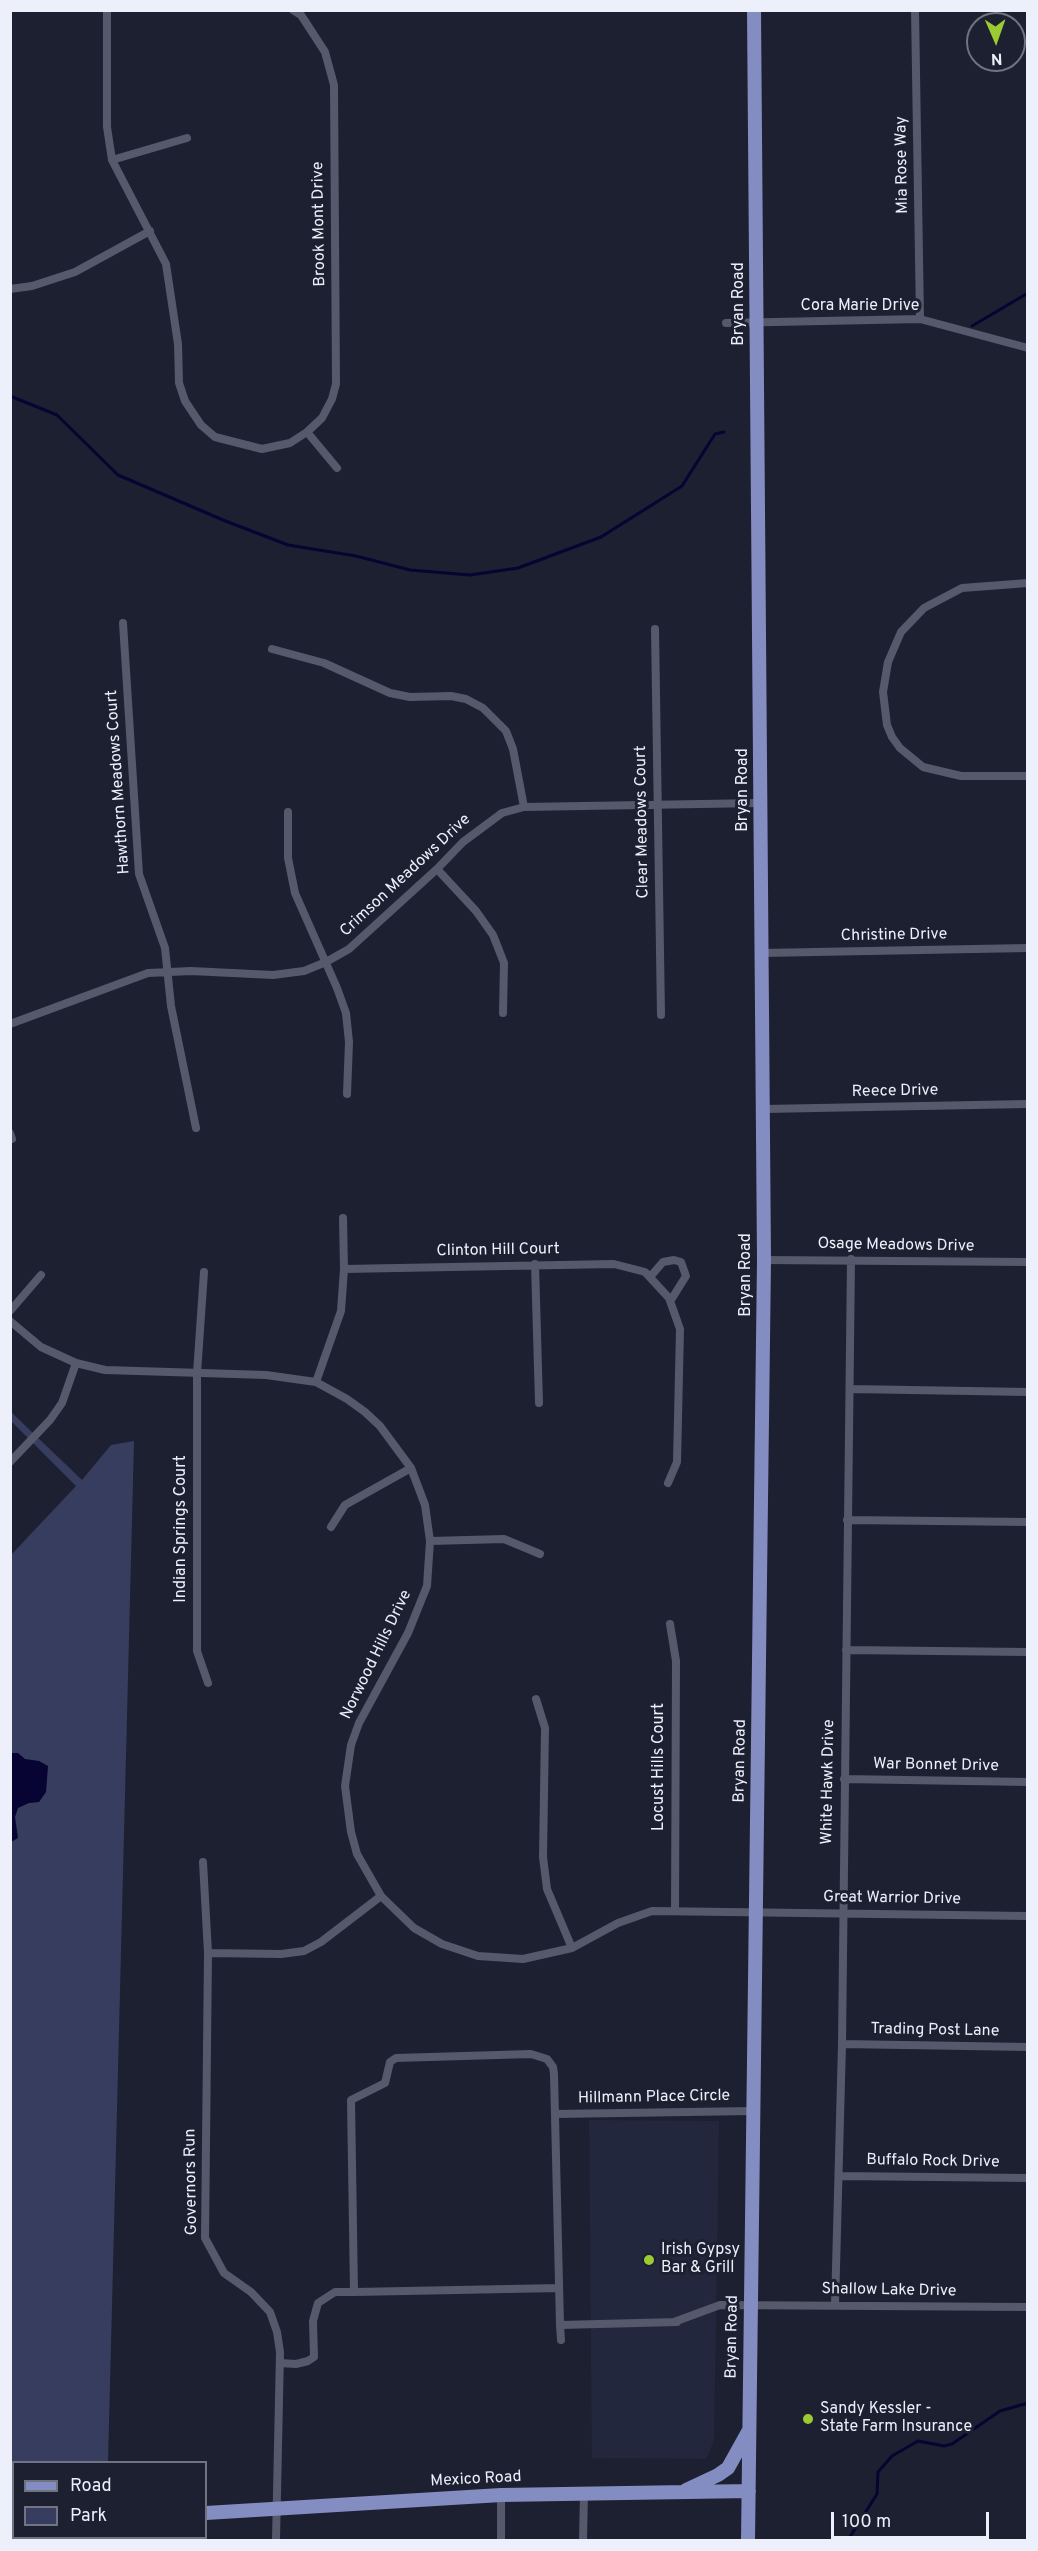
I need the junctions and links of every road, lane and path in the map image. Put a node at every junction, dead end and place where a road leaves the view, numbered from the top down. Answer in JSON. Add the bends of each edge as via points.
{"nodes":[{"id":1,"x":107,"y":10,"type":"edge"},
{"id":2,"x":754,"y":10,"type":"edge"},
{"id":3,"x":915,"y":10,"type":"edge"},
{"id":4,"x":300,"y":12,"type":"edge"},
{"id":5,"x":187,"y":138,"type":"dead end"},
{"id":6,"x":112,"y":160,"type":"junction"},
{"id":7,"x":150,"y":231,"type":"junction"},
{"id":8,"x":10,"y":289,"type":"edge"},
{"id":9,"x":920,"y":319,"type":"junction"},
{"id":10,"x":756,"y":322,"type":"junction"},
{"id":11,"x":726,"y":323,"type":"dead end"},
{"id":12,"x":1028,"y":348,"type":"edge"},
{"id":13,"x":308,"y":432,"type":"junction"},
{"id":14,"x":337,"y":468,"type":"dead end"},
{"id":15,"x":1028,"y":583,"type":"edge"},
{"id":16,"x":123,"y":623,"type":"dead end"},
{"id":17,"x":655,"y":629,"type":"dead end"},
{"id":18,"x":272,"y":649,"type":"dead end"},
{"id":19,"x":1028,"y":776,"type":"edge"},
{"id":20,"x":760,"y":803,"type":"junction"},
{"id":21,"x":658,"y":805,"type":"junction"},
{"id":22,"x":524,"y":807,"type":"junction"},
{"id":23,"x":288,"y":812,"type":"dead end"},
{"id":24,"x":437,"y":869,"type":"junction"},
{"id":25,"x":1028,"y":948,"type":"edge"},
{"id":26,"x":762,"y":953,"type":"junction"},
{"id":27,"x":326,"y":962,"type":"junction"},
{"id":28,"x":168,"y":971,"type":"junction"},
{"id":29,"x":503,"y":1013,"type":"dead end"},
{"id":30,"x":661,"y":1015,"type":"dead end"},
{"id":31,"x":10,"y":1024,"type":"edge"},
{"id":32,"x":347,"y":1094,"type":"dead end"},
{"id":33,"x":1028,"y":1104,"type":"edge"},
{"id":34,"x":764,"y":1109,"type":"junction"},
{"id":35,"x":196,"y":1128,"type":"dead end"},
{"id":36,"x":343,"y":1218,"type":"dead end"},
{"id":37,"x":851,"y":1259,"type":"junction"},
{"id":38,"x":764,"y":1260,"type":"junction"},
{"id":39,"x":1028,"y":1262,"type":"edge"},
{"id":40,"x":535,"y":1264,"type":"junction"},
{"id":41,"x":344,"y":1269,"type":"junction"},
{"id":42,"x":204,"y":1272,"type":"dead end"},
{"id":43,"x":41,"y":1275,"type":"dead end"},
{"id":44,"x":650,"y":1277,"type":"junction"},
{"id":45,"x":671,"y":1300,"type":"junction"},
{"id":46,"x":10,"y":1311,"type":"edge"},
{"id":47,"x":10,"y":1321,"type":"edge"},
{"id":48,"x":76,"y":1363,"type":"junction"},
{"id":49,"x":197,"y":1373,"type":"junction"},
{"id":50,"x":316,"y":1382,"type":"junction"},
{"id":51,"x":850,"y":1389,"type":"junction"},
{"id":52,"x":1028,"y":1392,"type":"edge"},
{"id":53,"x":539,"y":1403,"type":"dead end"},
{"id":54,"x":10,"y":1462,"type":"edge"},
{"id":55,"x":411,"y":1468,"type":"junction"},
{"id":56,"x":668,"y":1483,"type":"dead end"},
{"id":57,"x":847,"y":1520,"type":"junction"},
{"id":58,"x":1028,"y":1522,"type":"edge"},
{"id":59,"x":331,"y":1527,"type":"dead end"},
{"id":60,"x":430,"y":1541,"type":"junction"},
{"id":61,"x":540,"y":1554,"type":"dead end"},
{"id":62,"x":670,"y":1624,"type":"dead end"},
{"id":63,"x":846,"y":1650,"type":"junction"},
{"id":64,"x":1028,"y":1652,"type":"edge"},
{"id":65,"x":208,"y":1683,"type":"dead end"},
{"id":66,"x":536,"y":1699,"type":"dead end"},
{"id":67,"x":844,"y":1779,"type":"junction"},
{"id":68,"x":1028,"y":1782,"type":"edge"},
{"id":69,"x":203,"y":1862,"type":"dead end"},
{"id":70,"x":381,"y":1896,"type":"junction"},
{"id":71,"x":675,"y":1911,"type":"junction"},
{"id":72,"x":756,"y":1912,"type":"junction"},
{"id":73,"x":843,"y":1914,"type":"junction"},
{"id":74,"x":1028,"y":1916,"type":"edge"},
{"id":75,"x":572,"y":1948,"type":"junction"},
{"id":76,"x":208,"y":1953,"type":"junction"},
{"id":77,"x":842,"y":2044,"type":"junction"},
{"id":78,"x":1028,"y":2047,"type":"edge"},
{"id":79,"x":753,"y":2111,"type":"junction"},
{"id":80,"x":556,"y":2114,"type":"junction"},
{"id":81,"x":839,"y":2176,"type":"junction"},
{"id":82,"x":1028,"y":2178,"type":"edge"},
{"id":83,"x":559,"y":2288,"type":"junction"},
{"id":84,"x":354,"y":2292,"type":"junction"},
{"id":85,"x":835,"y":2305,"type":"junction"},
{"id":86,"x":751,"y":2306,"type":"junction"},
{"id":87,"x":1028,"y":2307,"type":"edge"},
{"id":88,"x":560,"y":2325,"type":"junction"},
{"id":89,"x":561,"y":2340,"type":"dead end"},
{"id":90,"x":280,"y":2363,"type":"junction"},
{"id":91,"x":749,"y":2431,"type":"junction"},
{"id":92,"x":748,"y":2491,"type":"junction"},
{"id":93,"x":681,"y":2492,"type":"junction"},
{"id":94,"x":584,"y":2493,"type":"junction"},
{"id":95,"x":501,"y":2495,"type":"junction"},
{"id":96,"x":276,"y":2510,"type":"junction"},
{"id":97,"x":207,"y":2514,"type":"edge"},
{"id":98,"x":276,"y":2541,"type":"edge"},
{"id":99,"x":501,"y":2541,"type":"edge"},
{"id":100,"x":583,"y":2541,"type":"edge"},
{"id":101,"x":748,"y":2541,"type":"edge"}],
"edges":[{"from":1,"to":6,"type":"street","name":"Brook Mont Drive","via":[[107,127]]},
{"from":2,"to":10,"type":"main road","name":"Bryan Road"},
{"from":3,"to":9,"type":"street","name":"Mia Rose Way"},
{"from":4,"to":13,"type":"street","name":"Brook Mont Drive","via":[[325,52],[334,85],[336,384],[322,418]]},
{"from":5,"to":6,"type":"street"},
{"from":6,"to":7,"type":"street","name":"Brook Mont Drive"},
{"from":7,"to":8,"type":"street","via":[[75,272]]},
{"from":7,"to":13,"type":"street","name":"Brook Mont Drive","via":[[170,281],[179,383],[185,401],[201,425],[215,437],[262,449],[290,443]]},
{"from":9,"to":10,"type":"street","name":"Cora Marie Drive"},
{"from":9,"to":12,"type":"street","name":"Cora Marie Drive"},
{"from":10,"to":11,"type":"street","name":"Cora Marie Drive"},
{"from":10,"to":20,"type":"main road","name":"Bryan Road"},
{"from":13,"to":14,"type":"street"},
{"from":15,"to":19,"type":"street","via":[[963,588],[924,608],[901,632],[888,662],[883,692],[892,737],[923,766],[961,776]]},
{"from":16,"to":28,"type":"street","name":"Hawthorn Meadows Court","via":[[139,874],[165,948]]},
{"from":17,"to":21,"type":"street","name":"Clear Meadows Court"},
{"from":18,"to":22,"type":"street","via":[[324,663],[390,693],[410,697],[451,696],[483,708],[495,717],[509,740]]},
{"from":20,"to":21,"type":"street","name":"Crimson Meadows Drive"},
{"from":20,"to":26,"type":"main road","name":"Bryan Road"},
{"from":21,"to":22,"type":"street","name":"Crimson Meadows Drive"},
{"from":21,"to":30,"type":"street","name":"Clear Meadows Court"},
{"from":22,"to":24,"type":"street","name":"Crimson Meadows Drive","via":[[487,822]]},
{"from":23,"to":27,"type":"street","via":[[292,884]]},
{"from":24,"to":27,"type":"street","name":"Crimson Meadows Drive","via":[[349,949]]},
{"from":24,"to":29,"type":"street","via":[[493,935],[504,963]]},
{"from":25,"to":26,"type":"street","name":"Christine Drive"},
{"from":26,"to":34,"type":"main road","name":"Bryan Road"},
{"from":27,"to":28,"type":"street","name":"Crimson Meadows Drive","via":[[304,971],[273,975]]},
{"from":27,"to":32,"type":"street","via":[[346,1013],[350,1042]]},
{"from":28,"to":31,"type":"street","name":"Crimson Meadows Drive","via":[[131,978]]},
{"from":28,"to":35,"type":"street","name":"Hawthorn Meadows Court","via":[[171,1006]]},
{"from":33,"to":34,"type":"street","name":"Reece Drive"},
{"from":34,"to":38,"type":"main road","name":"Bryan Road"},
{"from":36,"to":41,"type":"street"},
{"from":37,"to":38,"type":"street","name":"Osage Meadows Drive"},
{"from":37,"to":39,"type":"street","name":"Osage Meadows Drive"},
{"from":37,"to":51,"type":"street","name":"White Hawk Drive"},
{"from":38,"to":72,"type":"main road","name":"Bryan Road"},
{"from":40,"to":41,"type":"street","name":"Clinton Hill Court"},
{"from":40,"to":44,"type":"street","name":"Clinton Hill Court","via":[[623,1264]]},
{"from":40,"to":53,"type":"street"},
{"from":41,"to":50,"type":"street","via":[[340,1311]]},
{"from":42,"to":49,"type":"street","name":"Indian Springs Court"},
{"from":43,"to":46,"type":"street"},
{"from":44,"to":45,"type":"street","name":"Clinton Hill Court"},
{"from":44,"to":45,"type":"street","via":[[663,1262],[681,1262],[686,1276]]},
{"from":45,"to":56,"type":"street","name":"Clinton Hill Court","via":[[680,1329],[680,1352],[677,1462]]},
{"from":47,"to":48,"type":"street","name":"Norwood Hills Drive","via":[[41,1347]]},
{"from":48,"to":49,"type":"street","name":"Norwood Hills Drive","via":[[128,1373]]},
{"from":48,"to":54,"type":"street","via":[[62,1403]]},
{"from":49,"to":50,"type":"street","name":"Norwood Hills Drive","via":[[267,1375]]},
{"from":49,"to":65,"type":"street","name":"Indian Springs Court","via":[[197,1651]]},
{"from":50,"to":55,"type":"street","name":"Norwood Hills Drive","via":[[365,1412]]},
{"from":51,"to":52,"type":"street"},
{"from":51,"to":57,"type":"street","name":"White Hawk Drive"},
{"from":55,"to":59,"type":"street","via":[[345,1505]]},
{"from":55,"to":60,"type":"street","name":"Norwood Hills Drive","via":[[425,1505]]},
{"from":57,"to":58,"type":"street"},
{"from":57,"to":63,"type":"street","name":"White Hawk Drive"},
{"from":60,"to":61,"type":"street","via":[[504,1539]]},
{"from":60,"to":70,"type":"street","name":"Norwood Hills Drive","via":[[423,1600],[359,1723],[345,1774],[354,1846]]},
{"from":62,"to":71,"type":"street","name":"Locust Hills Court","via":[[676,1661]]},
{"from":63,"to":64,"type":"street"},
{"from":63,"to":67,"type":"street","name":"White Hawk Drive"},
{"from":66,"to":75,"type":"street","via":[[545,1728],[543,1857],[547,1889]]},
{"from":67,"to":68,"type":"street","name":"War Bonnet Drive"},
{"from":67,"to":73,"type":"street","name":"White Hawk Drive"},
{"from":69,"to":76,"type":"street","name":"Governors Run"},
{"from":70,"to":75,"type":"street","name":"Norwood Hills Drive","via":[[414,1928],[442,1944],[478,1956],[523,1959]]},
{"from":70,"to":76,"type":"street","via":[[321,1942],[303,1951]]},
{"from":71,"to":72,"type":"street","name":"Norwood Hills Drive"},
{"from":71,"to":75,"type":"street","name":"Norwood Hills Drive","via":[[652,1911],[631,1917]]},
{"from":72,"to":73,"type":"street","name":"Great Warrior Drive"},
{"from":72,"to":79,"type":"main road","name":"Bryan Road"},
{"from":73,"to":74,"type":"street","name":"Great Warrior Drive"},
{"from":73,"to":77,"type":"street","name":"White Hawk Drive"},
{"from":76,"to":90,"type":"street","name":"Governors Run","via":[[205,2238],[224,2273],[270,2312],[277,2332]]},
{"from":77,"to":78,"type":"street","name":"Trading Post Lane"},
{"from":77,"to":81,"type":"street","name":"White Hawk Drive"},
{"from":79,"to":80,"type":"street","name":"Hillmann Place Circle"},
{"from":79,"to":86,"type":"main road","name":"Bryan Road"},
{"from":80,"to":83,"type":"street"},
{"from":80,"to":84,"type":"street","name":"Hillmann Place Circle","via":[[553,2067],[537,2055],[396,2058],[390,2062],[385,2083],[351,2100]]},
{"from":81,"to":82,"type":"street","name":"Buffalo Rock Drive"},
{"from":81,"to":85,"type":"street","name":"White Hawk Drive"},
{"from":83,"to":84,"type":"street"},
{"from":83,"to":88,"type":"street"},
{"from":84,"to":90,"type":"street","via":[[335,2292],[318,2303],[313,2321],[314,2357],[296,2364]]},
{"from":85,"to":86,"type":"street","name":"Shallow Lake Drive"},
{"from":85,"to":87,"type":"street","name":"Shallow Lake Drive"},
{"from":86,"to":88,"type":"street","name":"Shallow Lake Drive","via":[[713,2307],[676,2322]]},
{"from":86,"to":91,"type":"main road","name":"Bryan Road"},
{"from":88,"to":89,"type":"street"},
{"from":90,"to":96,"type":"street","name":"Governors Run"},
{"from":91,"to":92,"type":"main road","name":"Bryan Road"},
{"from":91,"to":93,"type":"main road","via":[[728,2468]]},
{"from":92,"to":93,"type":"main road","name":"Mexico Road"},
{"from":92,"to":101,"type":"main road","name":"Bryan Road"},
{"from":93,"to":94,"type":"main road","name":"Mexico Road"},
{"from":94,"to":95,"type":"main road","name":"Mexico Road"},
{"from":94,"to":100,"type":"street"},
{"from":95,"to":96,"type":"main road","name":"Mexico Road"},
{"from":95,"to":99,"type":"street"},
{"from":96,"to":97,"type":"main road","name":"Mexico Road"},
{"from":96,"to":98,"type":"street","name":"Governors Run"}]}
